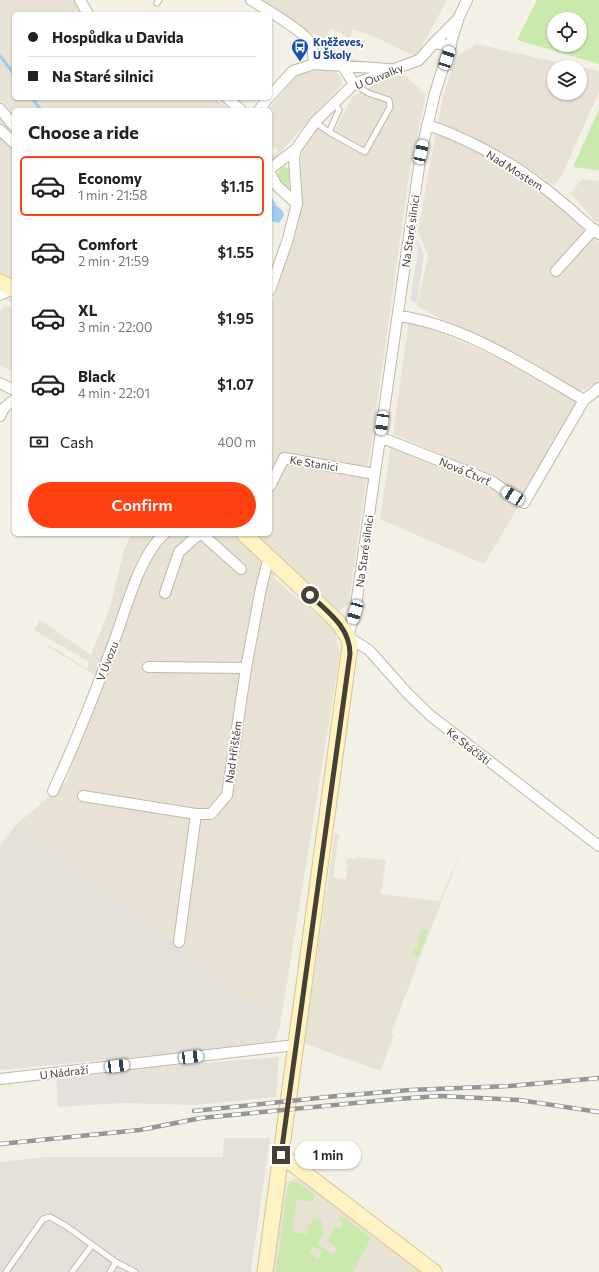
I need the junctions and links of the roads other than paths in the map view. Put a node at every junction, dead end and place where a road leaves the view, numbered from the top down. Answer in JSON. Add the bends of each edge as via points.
{"nodes":[{"id":1,"x":80,"y":0,"type":"edge"},
{"id":2,"x":251,"y":0,"type":"edge"},
{"id":3,"x":467,"y":0,"type":"edge"},
{"id":4,"x":87,"y":12,"type":"edge"},
{"id":5,"x":270,"y":12,"type":"edge"},
{"id":6,"x":272,"y":13,"type":"edge"},
{"id":7,"x":459,"y":17,"type":"junction"},
{"id":8,"x":434,"y":43,"type":"junction"},
{"id":9,"x":451,"y":46,"type":"junction"},
{"id":10,"x":314,"y":64,"type":"junction"},
{"id":11,"x":342,"y":65,"type":"junction"},
{"id":12,"x":391,"y":69,"type":"junction"},
{"id":13,"x":354,"y":84,"type":"junction"},
{"id":14,"x":272,"y":94,"type":"edge"},
{"id":15,"x":229,"y":100,"type":"edge"},
{"id":16,"x":335,"y":103,"type":"junction"},
{"id":17,"x":239,"y":108,"type":"edge"},
{"id":18,"x":0,"y":109,"type":"edge"},
{"id":19,"x":315,"y":122,"type":"junction"},
{"id":20,"x":12,"y":124,"type":"edge"},
{"id":21,"x":427,"y":125,"type":"junction"},
{"id":22,"x":0,"y":130,"type":"edge"},
{"id":23,"x":329,"y":132,"type":"junction"},
{"id":24,"x":12,"y":141,"type":"edge"},
{"id":25,"x":296,"y":149,"type":"junction"},
{"id":26,"x":272,"y":167,"type":"edge"},
{"id":27,"x":272,"y":177,"type":"edge"},
{"id":28,"x":297,"y":204,"type":"junction"},
{"id":29,"x":596,"y":231,"type":"edge"},
{"id":30,"x":274,"y":267,"type":"edge"},
{"id":31,"x":556,"y":272,"type":"dead end"},
{"id":32,"x":272,"y":278,"type":"edge"},
{"id":33,"x":399,"y":316,"type":"junction"},
{"id":34,"x":0,"y":383,"type":"edge"},
{"id":35,"x":599,"y":388,"type":"edge"},
{"id":36,"x":12,"y":389,"type":"edge"},
{"id":37,"x":584,"y":400,"type":"junction"},
{"id":38,"x":12,"y":402,"type":"edge"},
{"id":39,"x":0,"y":416,"type":"edge"},
{"id":40,"x":380,"y":437,"type":"junction"},
{"id":41,"x":375,"y":474,"type":"junction"},
{"id":42,"x":272,"y":482,"type":"edge"},
{"id":43,"x":162,"y":536,"type":"edge"},
{"id":44,"x":198,"y":536,"type":"edge"},
{"id":45,"x":202,"y":536,"type":"edge"},
{"id":46,"x":247,"y":536,"type":"edge"},
{"id":47,"x":269,"y":557,"type":"junction"},
{"id":48,"x":241,"y":569,"type":"dead end"},
{"id":49,"x":165,"y":593,"type":"dead end"},
{"id":50,"x":348,"y":637,"type":"junction"},
{"id":51,"x":148,"y":666,"type":"dead end"},
{"id":52,"x":246,"y":668,"type":"junction"},
{"id":53,"x":53,"y":791,"type":"dead end"},
{"id":54,"x":83,"y":796,"type":"dead end"},
{"id":55,"x":196,"y":814,"type":"junction"},
{"id":56,"x":599,"y":846,"type":"edge"},
{"id":57,"x":179,"y":942,"type":"dead end"},
{"id":58,"x":295,"y":1045,"type":"junction"},
{"id":59,"x":0,"y":1079,"type":"edge"},
{"id":60,"x":281,"y":1155,"type":"junction"},
{"id":61,"x":92,"y":1245,"type":"junction"},
{"id":62,"x":116,"y":1262,"type":"junction"},
{"id":63,"x":6,"y":1272,"type":"edge"},
{"id":64,"x":72,"y":1272,"type":"edge"},
{"id":65,"x":110,"y":1272,"type":"edge"},
{"id":66,"x":135,"y":1272,"type":"edge"},
{"id":67,"x":265,"y":1272,"type":"edge"},
{"id":68,"x":434,"y":1272,"type":"edge"}],
"edges":[{"from":1,"to":4,"type":"street"},
{"from":2,"to":5,"type":"street"},
{"from":3,"to":7,"type":"street","name":"Na Staré silnici"},
{"from":6,"to":10,"type":"street","via":[[308,39]]},
{"from":7,"to":8,"type":"street","name":"U Ouvalky"},
{"from":7,"to":9,"type":"street","name":"Na Staré silnici"},
{"from":8,"to":9,"type":"street"},
{"from":8,"to":12,"type":"street","name":"U Ouvalky","via":[[418,60]]},
{"from":9,"to":21,"type":"street","name":"Na Staré silnici"},
{"from":10,"to":11,"type":"street"},
{"from":10,"to":14,"type":"street","via":[[293,71]]},
{"from":11,"to":12,"type":"street"},
{"from":11,"to":13,"type":"street"},
{"from":12,"to":13,"type":"street","name":"U Ouvalky"},
{"from":13,"to":16,"type":"street","name":"U Ouvalky"},
{"from":13,"to":23,"type":"lane","via":[[368,93],[388,100],[390,107],[365,152]]},
{"from":15,"to":17,"type":"street"},
{"from":16,"to":19,"type":"street","name":"U Ouvalky"},
{"from":16,"to":23,"type":"lane","via":[[339,110]]},
{"from":18,"to":20,"type":"street"},
{"from":19,"to":23,"type":"lane"},
{"from":19,"to":25,"type":"street","name":"U Ouvalky"},
{"from":21,"to":29,"type":"street","name":"Nad Mostem","via":[[493,154],[516,168],[560,200]]},
{"from":21,"to":33,"type":"street","name":"Na Staré silnici","via":[[421,152]]},
{"from":22,"to":24,"type":"street"},
{"from":25,"to":26,"type":"street","name":"U Ouvalky"},
{"from":25,"to":28,"type":"street","via":[[294,159]]},
{"from":27,"to":28,"type":"street","via":[[277,186]]},
{"from":28,"to":30,"type":"street","via":[[287,242]]},
{"from":29,"to":31,"type":"street","name":"Nad Mostem"},
{"from":30,"to":32,"type":"street"},
{"from":33,"to":37,"type":"street","via":[[419,318],[462,335],[512,359]]},
{"from":33,"to":40,"type":"street","name":"Na Staré silnici"},
{"from":34,"to":36,"type":"street"},
{"from":35,"to":37,"type":"street","name":"Nová Čtvrť"},
{"from":37,"to":40,"type":"street","name":"Nová Čtvrť","via":[[524,503],[492,482]]},
{"from":38,"to":39,"type":"street","via":[[4,408]]},
{"from":40,"to":41,"type":"street","name":"Na Staré silnici"},
{"from":41,"to":42,"type":"street","name":"Ke Stanici","via":[[284,458]]},
{"from":41,"to":50,"type":"street","name":"Na Staré silnici","via":[[355,612]]},
{"from":43,"to":53,"type":"street","name":"V Úvozu","via":[[153,546],[142,566],[79,736]]},
{"from":44,"to":49,"type":"street","via":[[179,552]]},
{"from":45,"to":48,"type":"street"},
{"from":46,"to":47,"type":"street"},
{"from":47,"to":50,"type":"street","via":[[338,622]]},
{"from":47,"to":52,"type":"street","name":"Nad Hřištěm"},
{"from":50,"to":56,"type":"street","name":"Ke Stáčišti","via":[[369,650],[431,716]]},
{"from":50,"to":58,"type":"street","name":"Na Staré silnici","via":[[350,654]]},
{"from":51,"to":52,"type":"street"},
{"from":52,"to":55,"type":"street","name":"Nad Hřištěm","via":[[227,795],[211,814]]},
{"from":54,"to":55,"type":"street","name":"Nad Hřištěm"},
{"from":55,"to":57,"type":"street"},
{"from":58,"to":59,"type":"street","name":"U Nádraží"},
{"from":58,"to":60,"type":"street","name":"Na Staré silnici"},
{"from":60,"to":67,"type":"street","name":"Na Staré silnici"},
{"from":60,"to":68,"type":"street"},
{"from":61,"to":62,"type":"lane"},
{"from":61,"to":63,"type":"lane","via":[[50,1217],[43,1219]]},
{"from":61,"to":64,"type":"lane"},
{"from":62,"to":65,"type":"lane"},
{"from":62,"to":66,"type":"lane"}]}
